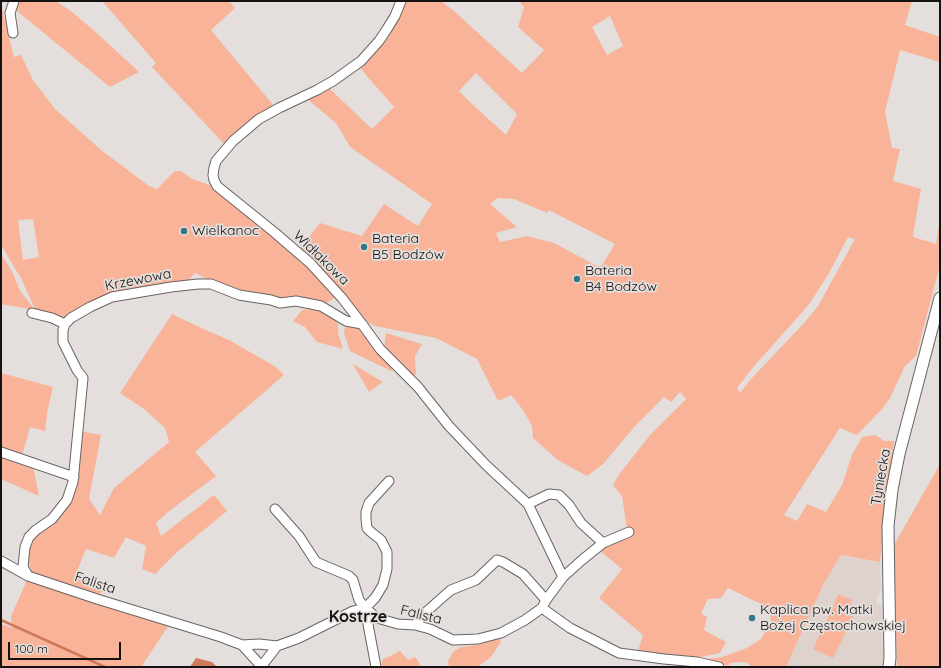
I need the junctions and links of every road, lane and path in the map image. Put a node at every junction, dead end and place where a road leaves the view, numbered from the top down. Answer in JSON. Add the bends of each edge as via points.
{"nodes":[{"id":1,"x":14,"y":1,"type":"edge"},
{"id":2,"x":401,"y":1,"type":"edge"},
{"id":3,"x":12,"y":29,"type":"dead end"},
{"id":4,"x":940,"y":298,"type":"edge"},
{"id":5,"x":32,"y":313,"type":"dead end"},
{"id":6,"x":65,"y":324,"type":"junction"},
{"id":7,"x":362,"y":324,"type":"junction"},
{"id":8,"x":1,"y":452,"type":"edge"},
{"id":9,"x":74,"y":477,"type":"junction"},
{"id":10,"x":389,"y":482,"type":"dead end"},
{"id":11,"x":528,"y":504,"type":"junction"},
{"id":12,"x":275,"y":509,"type":"dead end"},
{"id":13,"x":629,"y":532,"type":"dead end"},
{"id":14,"x":603,"y":542,"type":"junction"},
{"id":15,"x":1,"y":561,"type":"edge"},
{"id":16,"x":28,"y":576,"type":"junction"},
{"id":17,"x":563,"y":577,"type":"junction"},
{"id":18,"x":544,"y":604,"type":"junction"},
{"id":19,"x":365,"y":608,"type":"junction"},
{"id":20,"x":415,"y":625,"type":"junction"},
{"id":21,"x":242,"y":645,"type":"junction"},
{"id":22,"x":277,"y":646,"type":"junction"},
{"id":23,"x":261,"y":667,"type":"edge"},
{"id":24,"x":376,"y":667,"type":"edge"},
{"id":25,"x":719,"y":667,"type":"edge"},
{"id":26,"x":889,"y":667,"type":"edge"}],
"edges":[{"from":1,"to":3,"type":"street","via":[[10,13]]},
{"from":2,"to":7,"type":"street","name":"Widłakowa","via":[[379,41],[361,61],[328,84],[259,119],[233,141],[216,161],[213,175],[217,186],[310,263]]},
{"from":4,"to":26,"type":"street","name":"Tyniecka","via":[[892,490],[888,526]]},
{"from":5,"to":6,"type":"street"},
{"from":6,"to":7,"type":"street","name":"Krzewowa","via":[[90,307],[112,297],[171,287],[211,284],[239,295],[280,303],[296,302],[321,306],[346,321]]},
{"from":6,"to":9,"type":"street","via":[[62,330],[63,342],[83,378]]},
{"from":7,"to":11,"type":"street","name":"Widłakowa","via":[[380,349],[418,387],[449,426]]},
{"from":8,"to":9,"type":"street"},
{"from":9,"to":16,"type":"street","via":[[67,500],[52,519],[36,530],[25,547],[23,567]]},
{"from":10,"to":19,"type":"street","via":[[369,503],[366,512],[367,528],[381,540],[387,552],[388,568],[383,585]]},
{"from":11,"to":14,"type":"street","via":[[549,494],[559,495],[581,523]]},
{"from":11,"to":17,"type":"street","name":"Widłakowa"},
{"from":12,"to":19,"type":"street","via":[[299,536],[316,562],[353,580],[359,600]]},
{"from":13,"to":14,"type":"street"},
{"from":14,"to":17,"type":"street","name":"Falista"},
{"from":15,"to":16,"type":"street","name":"Falista"},
{"from":16,"to":21,"type":"street","name":"Falista","via":[[221,636]]},
{"from":17,"to":18,"type":"street","name":"Falista"},
{"from":18,"to":20,"type":"street","name":"Falista","via":[[524,620],[501,633],[478,640],[453,640]]},
{"from":18,"to":20,"type":"street","via":[[523,574],[497,560],[476,580],[455,588],[444,596]]},
{"from":18,"to":25,"type":"street","via":[[570,628],[619,653]]},
{"from":19,"to":20,"type":"street","name":"Falista","via":[[377,618],[398,624]]},
{"from":19,"to":22,"type":"street","name":"Falista","via":[[353,611]]},
{"from":19,"to":24,"type":"street"},
{"from":21,"to":22,"type":"street","name":"Falista"},
{"from":21,"to":23,"type":"street"},
{"from":22,"to":23,"type":"street"}]}
